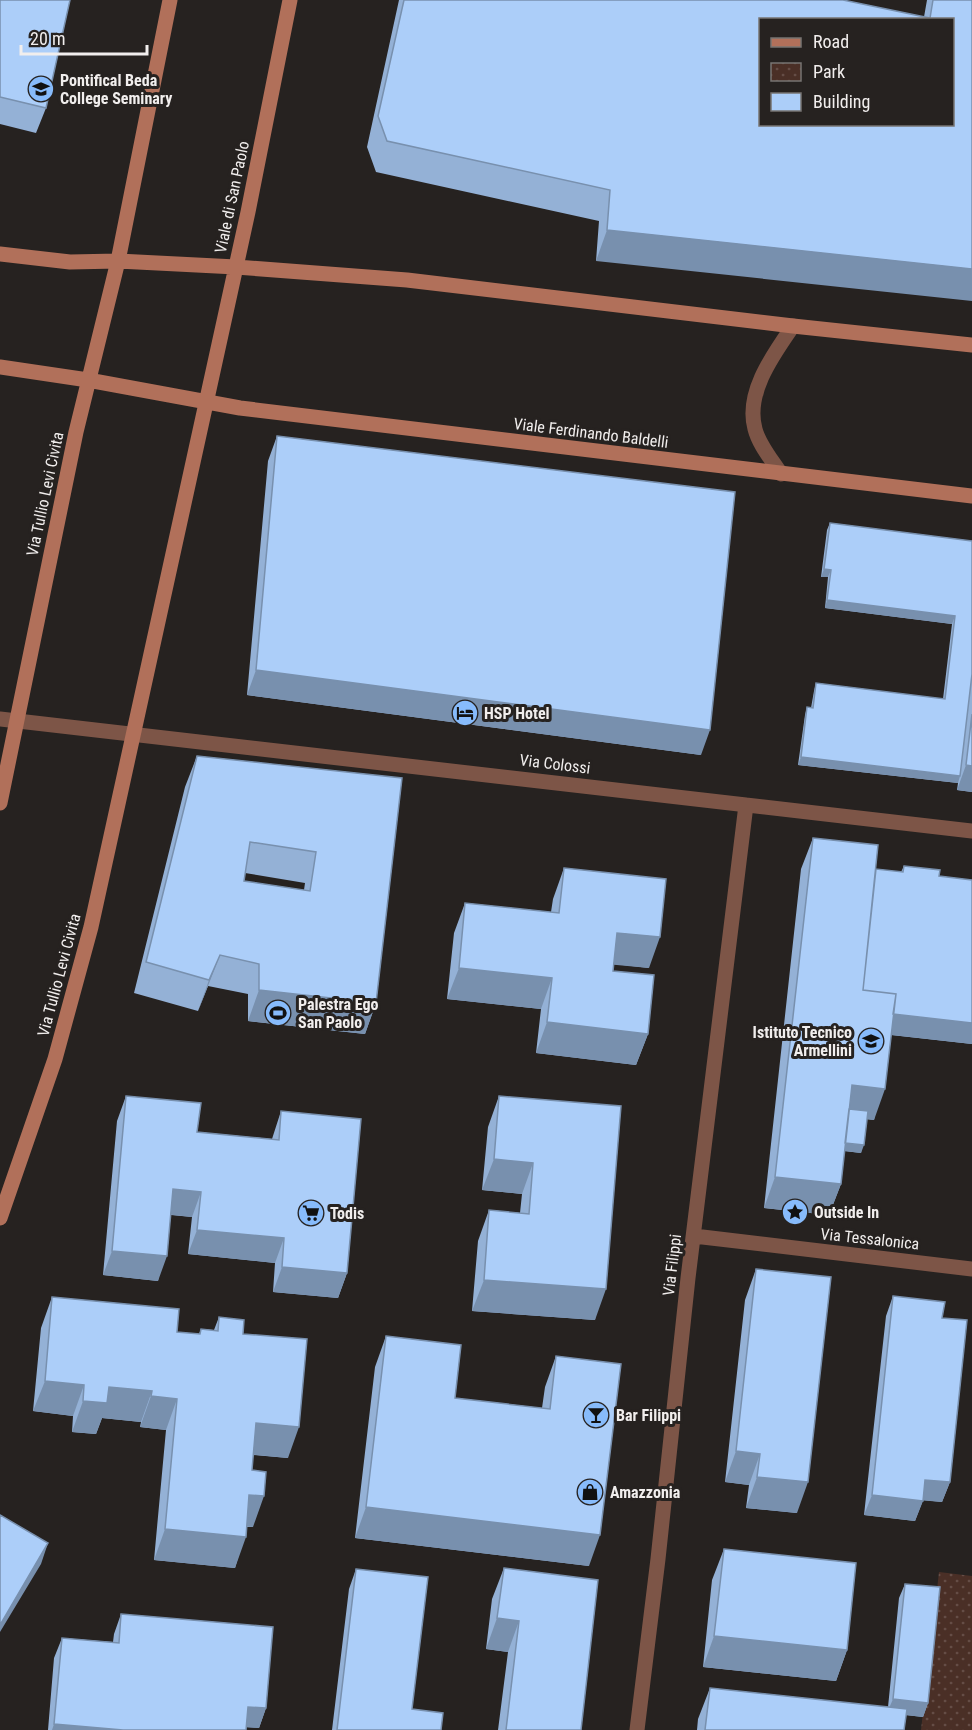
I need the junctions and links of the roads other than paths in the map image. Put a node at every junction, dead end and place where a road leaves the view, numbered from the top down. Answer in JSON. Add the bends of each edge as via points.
{"nodes":[{"id":1,"x":170,"y":0,"type":"edge"},
{"id":2,"x":290,"y":0,"type":"edge"},
{"id":3,"x":0,"y":254,"type":"edge"},
{"id":4,"x":118,"y":261,"type":"junction"},
{"id":5,"x":236,"y":267,"type":"junction"},
{"id":6,"x":793,"y":327,"type":"junction"},
{"id":7,"x":972,"y":345,"type":"edge"},
{"id":8,"x":0,"y":368,"type":"edge"},
{"id":9,"x":88,"y":380,"type":"junction"},
{"id":10,"x":205,"y":402,"type":"junction"},
{"id":11,"x":781,"y":474,"type":"junction"},
{"id":12,"x":972,"y":496,"type":"edge"},
{"id":13,"x":0,"y":718,"type":"edge"},
{"id":14,"x":18,"y":720,"type":"junction"},
{"id":15,"x":133,"y":735,"type":"junction"},
{"id":16,"x":0,"y":803,"type":"edge"},
{"id":17,"x":747,"y":804,"type":"junction"},
{"id":18,"x":972,"y":831,"type":"edge"},
{"id":19,"x":0,"y":1218,"type":"edge"},
{"id":20,"x":694,"y":1236,"type":"junction"},
{"id":21,"x":972,"y":1269,"type":"edge"},
{"id":22,"x":637,"y":1730,"type":"edge"}],
"edges":[{"from":1,"to":4,"type":"street"},
{"from":2,"to":5,"type":"street","name":"Viale di San Paolo"},
{"from":3,"to":4,"type":"street","via":[[70,262]]},
{"from":4,"to":5,"type":"street"},
{"from":4,"to":9,"type":"street"},
{"from":5,"to":6,"type":"street","via":[[407,280]]},
{"from":5,"to":10,"type":"street","name":"Viale di San Paolo"},
{"from":6,"to":7,"type":"street"},
{"from":6,"to":11,"type":"street","via":[[773,355],[752,409],[755,430]]},
{"from":8,"to":9,"type":"street","name":"Viale Ferdinando Baldelli"},
{"from":9,"to":10,"type":"street","name":"Viale Ferdinando Baldelli"},
{"from":9,"to":14,"type":"street","name":"Via Tullio Levi Civita"},
{"from":10,"to":11,"type":"street","name":"Viale Ferdinando Baldelli"},
{"from":10,"to":15,"type":"street","name":"Via Tullio Levi Civita"},
{"from":11,"to":12,"type":"street","name":"Viale Ferdinando Baldelli"},
{"from":13,"to":14,"type":"street"},
{"from":14,"to":15,"type":"street"},
{"from":14,"to":16,"type":"street","name":"Via Tullio Levi Civita"},
{"from":15,"to":17,"type":"street","name":"Via Colossi"},
{"from":15,"to":19,"type":"street","name":"Via Tullio Levi Civita","via":[[92,927],[68,1016]]},
{"from":17,"to":18,"type":"street","name":"Via Colossi"},
{"from":17,"to":20,"type":"street","name":"Via Filippi"},
{"from":20,"to":21,"type":"street","name":"Via Tessalonica"},
{"from":20,"to":22,"type":"street","name":"Via Filippi"}]}
